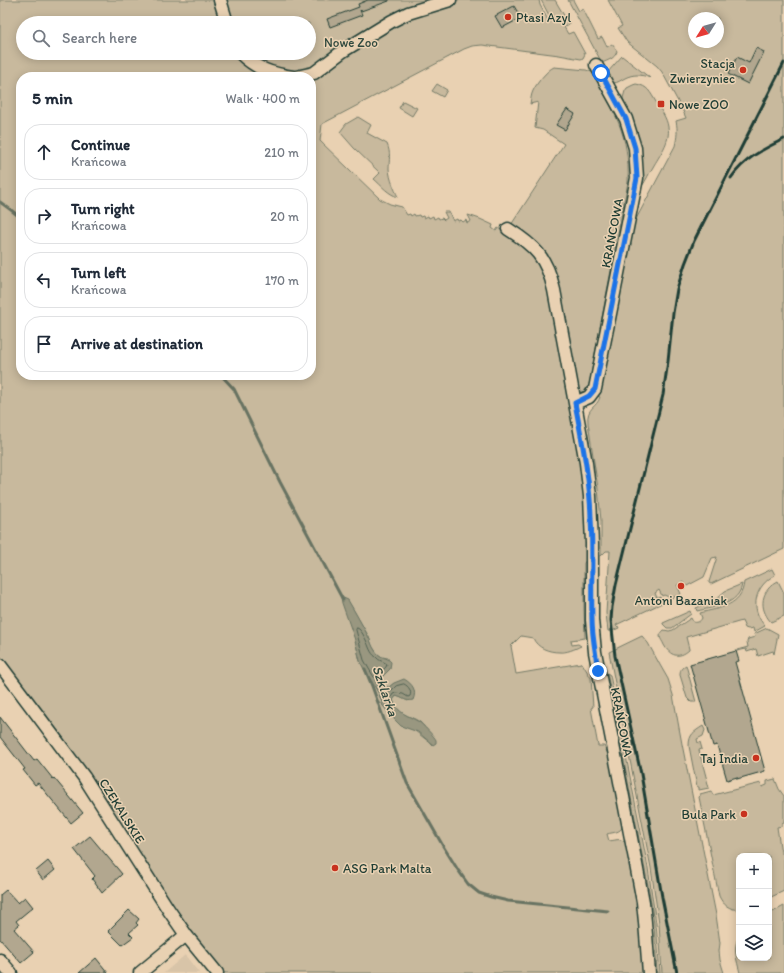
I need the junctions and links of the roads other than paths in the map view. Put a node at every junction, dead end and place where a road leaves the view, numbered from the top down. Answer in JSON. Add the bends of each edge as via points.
{"nodes":[{"id":1,"x":220,"y":0,"type":"edge"},
{"id":2,"x":450,"y":0,"type":"edge"},
{"id":3,"x":226,"y":16,"type":"edge"},
{"id":4,"x":248,"y":60,"type":"edge"},
{"id":5,"x":596,"y":65,"type":"dead end"},
{"id":6,"x":270,"y":72,"type":"edge"},
{"id":7,"x":315,"y":72,"type":"edge"},
{"id":8,"x":508,"y":229,"type":"dead end"},
{"id":9,"x":575,"y":403,"type":"junction"},
{"id":10,"x":0,"y":665,"type":"edge"},
{"id":11,"x":186,"y":935,"type":"junction"},
{"id":12,"x":0,"y":960,"type":"edge"},
{"id":13,"x":10,"y":973,"type":"edge"},
{"id":14,"x":140,"y":973,"type":"edge"},
{"id":15,"x":218,"y":973,"type":"edge"},
{"id":16,"x":649,"y":973,"type":"edge"}],
"edges":[{"from":1,"to":3,"type":"street"},
{"from":2,"to":7,"type":"street","via":[[408,13],[392,21],[343,51]]},
{"from":4,"to":6,"type":"street"},
{"from":5,"to":9,"type":"street","name":"KRAŃCOWA","via":[[626,119],[635,148],[637,178],[595,389],[589,396]]},
{"from":8,"to":9,"type":"street","name":"KRAŃCOWA","via":[[532,246],[548,271],[554,290]]},
{"from":9,"to":16,"type":"street","name":"KRAŃCOWA","via":[[590,496],[593,639],[635,859],[645,922]]},
{"from":10,"to":11,"type":"street","name":"CZEKALSKIE","via":[[84,777]]},
{"from":11,"to":14,"type":"street"},
{"from":11,"to":15,"type":"street","name":"CZEKALSKIE"},
{"from":12,"to":13,"type":"street"}]}
